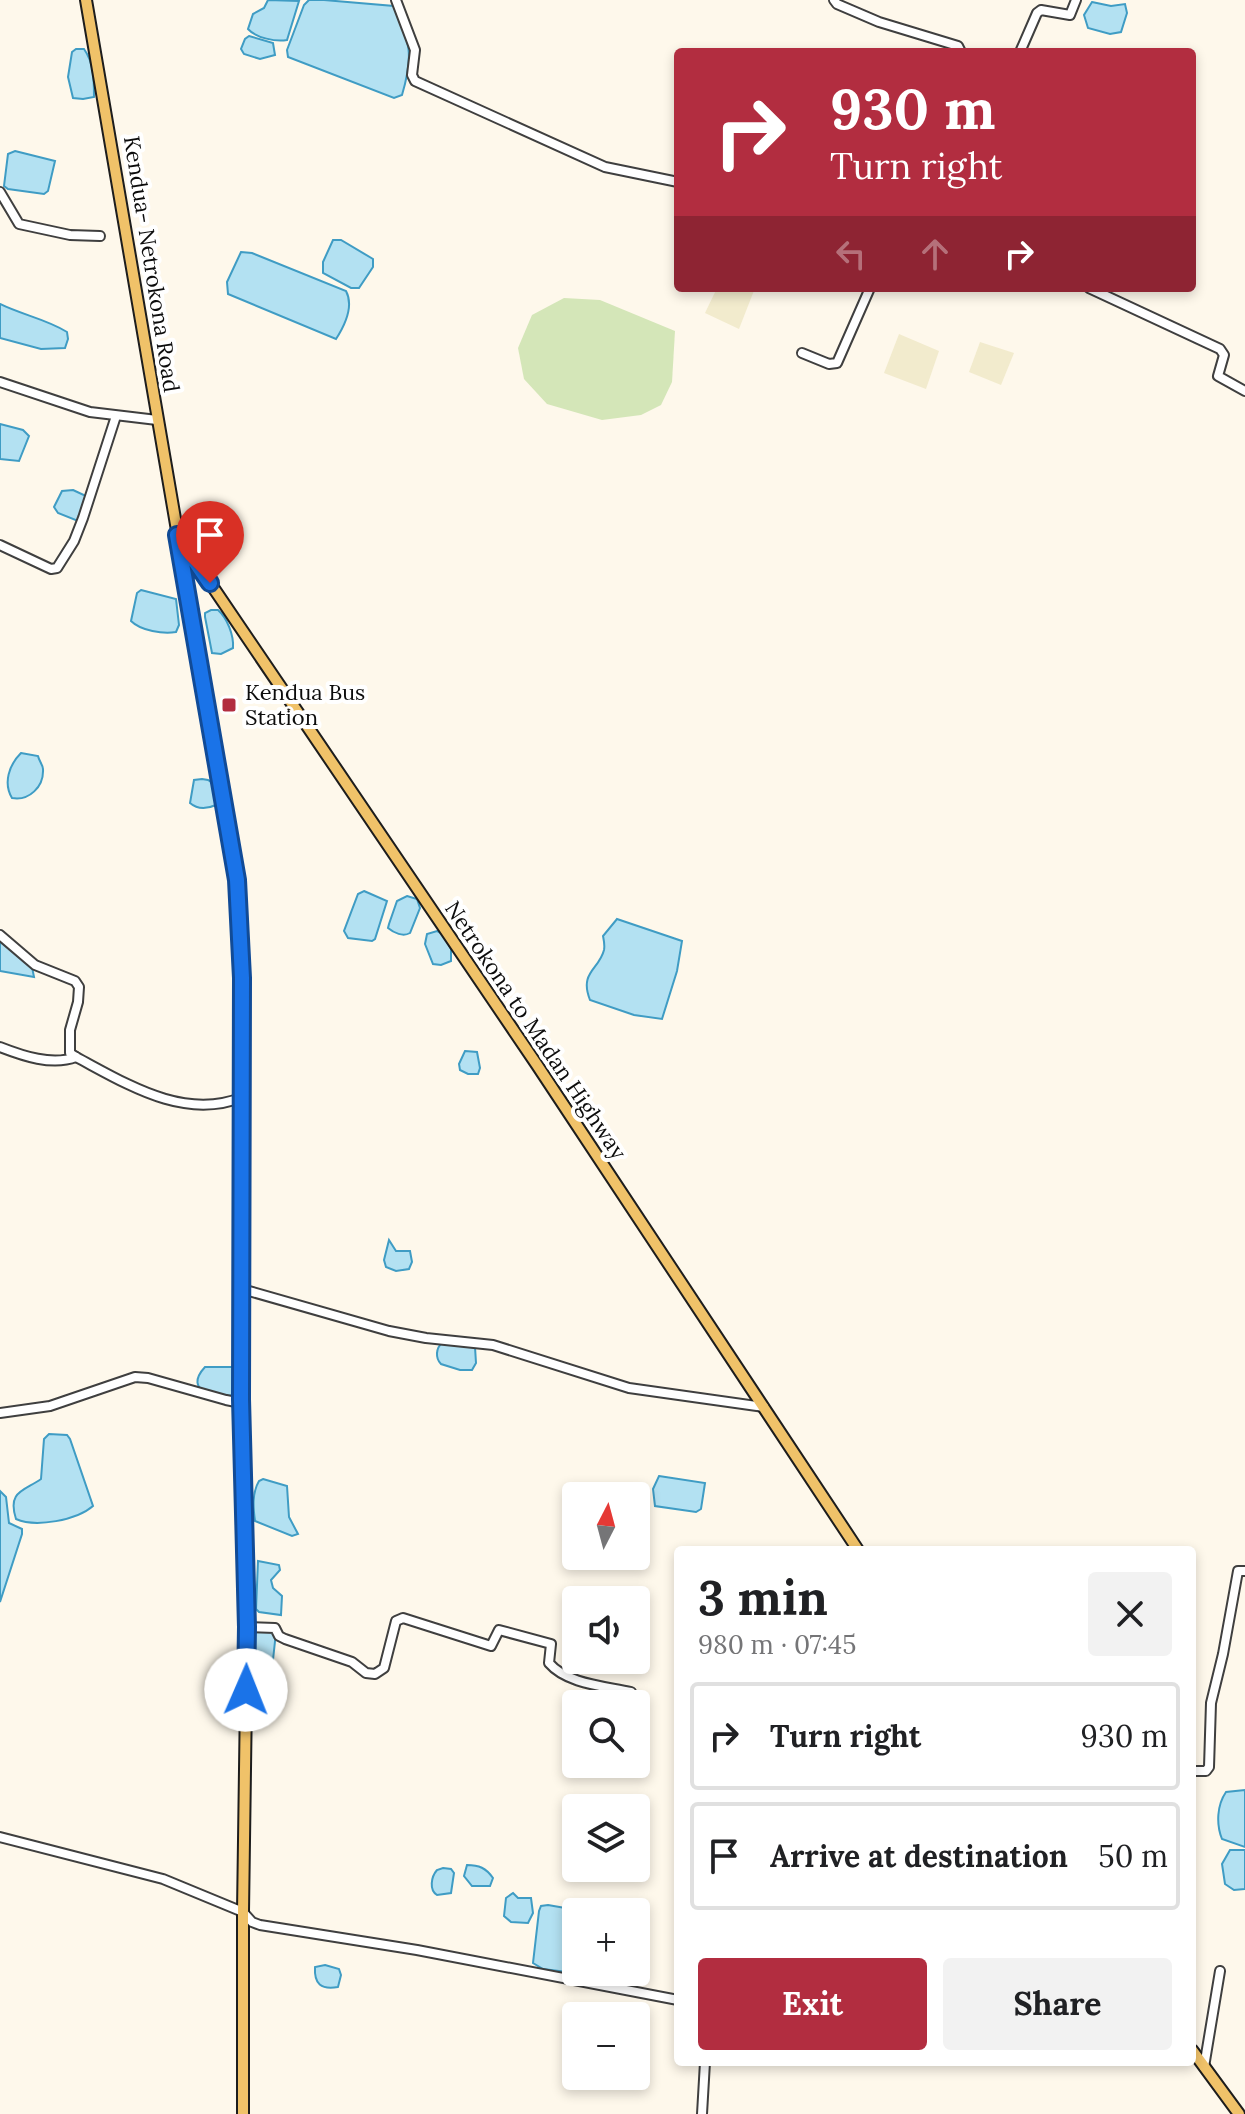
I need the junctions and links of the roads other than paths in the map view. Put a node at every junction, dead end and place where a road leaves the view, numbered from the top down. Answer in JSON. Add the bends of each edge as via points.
{"nodes":[{"id":1,"x":86,"y":0,"type":"edge"},
{"id":2,"x":396,"y":0,"type":"edge"},
{"id":3,"x":834,"y":0,"type":"edge"},
{"id":4,"x":1076,"y":0,"type":"edge"},
{"id":5,"x":959,"y":48,"type":"edge"},
{"id":6,"x":1022,"y":48,"type":"edge"},
{"id":7,"x":674,"y":181,"type":"edge"},
{"id":8,"x":0,"y":192,"type":"edge"},
{"id":9,"x":100,"y":236,"type":"dead end"},
{"id":10,"x":868,"y":292,"type":"edge"},
{"id":11,"x":1098,"y":292,"type":"edge"},
{"id":12,"x":802,"y":353,"type":"dead end"},
{"id":13,"x":0,"y":382,"type":"edge"},
{"id":14,"x":1245,"y":391,"type":"edge"},
{"id":15,"x":116,"y":416,"type":"junction"},
{"id":16,"x":157,"y":420,"type":"junction"},
{"id":17,"x":177,"y":535,"type":"junction"},
{"id":18,"x":0,"y":545,"type":"edge"},
{"id":19,"x":0,"y":935,"type":"edge"},
{"id":20,"x":0,"y":1047,"type":"edge"},
{"id":21,"x":76,"y":1057,"type":"junction"},
{"id":22,"x":243,"y":1097,"type":"junction"},
{"id":23,"x":242,"y":1289,"type":"junction"},
{"id":24,"x":241,"y":1399,"type":"junction"},
{"id":25,"x":764,"y":1407,"type":"junction"},
{"id":26,"x":0,"y":1413,"type":"edge"},
{"id":27,"x":855,"y":1546,"type":"edge"},
{"id":28,"x":1245,"y":1571,"type":"edge"},
{"id":29,"x":247,"y":1627,"type":"junction"},
{"id":30,"x":621,"y":1690,"type":"edge"},
{"id":31,"x":1196,"y":1771,"type":"edge"},
{"id":32,"x":0,"y":1837,"type":"edge"},
{"id":33,"x":243,"y":1912,"type":"junction"},
{"id":34,"x":1220,"y":1971,"type":"dead end"},
{"id":35,"x":674,"y":1999,"type":"edge"},
{"id":36,"x":1196,"y":2058,"type":"edge"},
{"id":37,"x":705,"y":2066,"type":"edge"},
{"id":38,"x":243,"y":2114,"type":"edge"},
{"id":39,"x":702,"y":2114,"type":"edge"},
{"id":40,"x":1239,"y":2114,"type":"edge"}],
"edges":[{"from":1,"to":16,"type":"main road","name":"Kendua- Netrokona Road"},
{"from":2,"to":7,"type":"street","via":[[415,50],[415,81],[605,167]]},
{"from":3,"to":5,"type":"street","via":[[879,22]]},
{"from":4,"to":6,"type":"street","via":[[1070,15],[1037,13]]},
{"from":8,"to":9,"type":"street","via":[[19,224]]},
{"from":10,"to":12,"type":"street","via":[[837,363]]},
{"from":11,"to":14,"type":"street","via":[[1220,349],[1224,355],[1218,376]]},
{"from":13,"to":15,"type":"street"},
{"from":15,"to":16,"type":"street"},
{"from":15,"to":18,"type":"street","via":[[83,518],[57,568]]},
{"from":16,"to":17,"type":"main road","name":"Kendua- Netrokona Road"},
{"from":17,"to":22,"type":"main road","name":"Kendua- Netrokona Road","via":[[237,880]]},
{"from":17,"to":25,"type":"main road","name":"Netrokona to Madan Highway"},
{"from":19,"to":21,"type":"street","via":[[35,965],[79,987],[68,1043]]},
{"from":20,"to":21,"type":"street","via":[[53,1061]]},
{"from":21,"to":22,"type":"street","via":[[173,1101],[205,1106]]},
{"from":22,"to":23,"type":"main road","name":"Kendua- Netrokona Road"},
{"from":23,"to":24,"type":"main road","name":"Kendua- Netrokona Road"},
{"from":23,"to":25,"type":"street","via":[[389,1331],[493,1345],[629,1388]]},
{"from":24,"to":26,"type":"street","via":[[226,1400],[135,1377],[50,1406]]},
{"from":24,"to":29,"type":"main road","name":"Kendua- Netrokona Road"},
{"from":25,"to":27,"type":"main road","name":"Netrokona to Madan Highway"},
{"from":28,"to":31,"type":"street","via":[[1238,1571],[1234,1585],[1211,1703],[1209,1767]]},
{"from":29,"to":30,"type":"street","via":[[275,1628],[285,1639],[375,1674],[384,1668],[396,1621],[403,1618],[491,1646],[499,1630],[551,1644],[549,1663],[557,1672]]},
{"from":29,"to":33,"type":"main road","name":"Kendua- Netrokona Road"},
{"from":32,"to":33,"type":"street","via":[[163,1879]]},
{"from":33,"to":35,"type":"street","via":[[260,1925]]},
{"from":33,"to":38,"type":"main road","name":"Kendua- Netrokona Road"},
{"from":34,"to":36,"type":"street"},
{"from":36,"to":40,"type":"main road"},
{"from":37,"to":39,"type":"street"}]}
